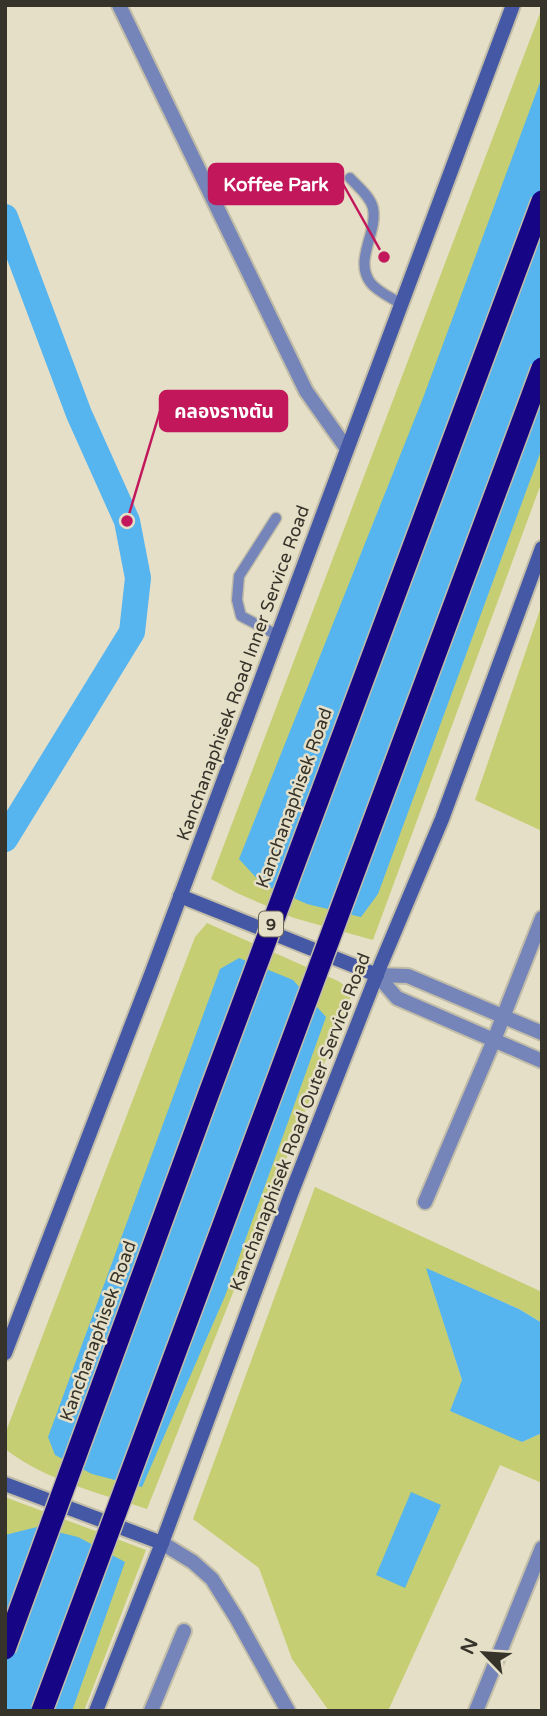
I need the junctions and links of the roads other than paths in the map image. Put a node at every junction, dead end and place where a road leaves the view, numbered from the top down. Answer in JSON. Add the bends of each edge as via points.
{"nodes":[{"id":1,"x":119,"y":5,"type":"edge"},
{"id":2,"x":513,"y":5,"type":"edge"},
{"id":3,"x":350,"y":178,"type":"dead end"},
{"id":4,"x":542,"y":201,"type":"edge"},
{"id":5,"x":401,"y":304,"type":"junction"},
{"id":6,"x":542,"y":368,"type":"edge"},
{"id":7,"x":347,"y":449,"type":"junction"},
{"id":8,"x":276,"y":517,"type":"dead end"},
{"id":9,"x":542,"y":548,"type":"edge"},
{"id":10,"x":277,"y":635,"type":"junction"},
{"id":11,"x":180,"y":896,"type":"junction"},
{"id":12,"x":542,"y":918,"type":"edge"},
{"id":13,"x":377,"y":975,"type":"junction"},
{"id":14,"x":503,"y":1016,"type":"junction"},
{"id":15,"x":542,"y":1033,"type":"edge"},
{"id":16,"x":494,"y":1040,"type":"junction"},
{"id":17,"x":542,"y":1061,"type":"edge"},
{"id":18,"x":425,"y":1202,"type":"dead end"},
{"id":19,"x":5,"y":1353,"type":"edge"},
{"id":20,"x":5,"y":1484,"type":"edge"},
{"id":21,"x":162,"y":1543,"type":"junction"},
{"id":22,"x":542,"y":1548,"type":"edge"},
{"id":23,"x":184,"y":1631,"type":"dead end"},
{"id":24,"x":5,"y":1650,"type":"edge"},
{"id":25,"x":42,"y":1711,"type":"edge"},
{"id":26,"x":96,"y":1711,"type":"edge"},
{"id":27,"x":151,"y":1711,"type":"edge"},
{"id":28,"x":288,"y":1711,"type":"edge"},
{"id":29,"x":476,"y":1711,"type":"edge"}],
"edges":[{"from":1,"to":7,"type":"street","via":[[306,391]]},
{"from":2,"to":5,"type":"main road","name":"Kanchanaphisek Road Inner Service Road"},
{"from":3,"to":5,"type":"lane","via":[[373,210],[363,265],[371,283]]},
{"from":4,"to":24,"type":"highway","name":"Kanchanaphisek Road","number":"9","bridge":true},
{"from":5,"to":7,"type":"main road","name":"Kanchanaphisek Road Inner Service Road"},
{"from":6,"to":25,"type":"highway","bridge":true},
{"from":7,"to":10,"type":"main road","name":"Kanchanaphisek Road Inner Service Road"},
{"from":8,"to":10,"type":"lane","via":[[239,576],[237,600],[241,616]]},
{"from":9,"to":13,"type":"main road","name":"Kanchanaphisek Road Outer Service Road","via":[[442,819]]},
{"from":10,"to":11,"type":"main road","name":"Kanchanaphisek Road Inner Service Road"},
{"from":11,"to":13,"type":"main road"},
{"from":11,"to":19,"type":"main road","name":"Kanchanaphisek Road Inner Service Road"},
{"from":12,"to":14,"type":"street"},
{"from":13,"to":14,"type":"street","via":[[408,976]]},
{"from":13,"to":16,"type":"street","via":[[397,998]]},
{"from":13,"to":21,"type":"main road","name":"Kanchanaphisek Road Outer Service Road"},
{"from":14,"to":15,"type":"street"},
{"from":14,"to":16,"type":"street"},
{"from":16,"to":17,"type":"street"},
{"from":16,"to":18,"type":"street"},
{"from":20,"to":21,"type":"main road"},
{"from":21,"to":26,"type":"main road","name":"Kanchanaphisek Road Outer Service Road"},
{"from":21,"to":28,"type":"street","via":[[212,1579]]},
{"from":22,"to":29,"type":"street"},
{"from":23,"to":27,"type":"street"}]}
